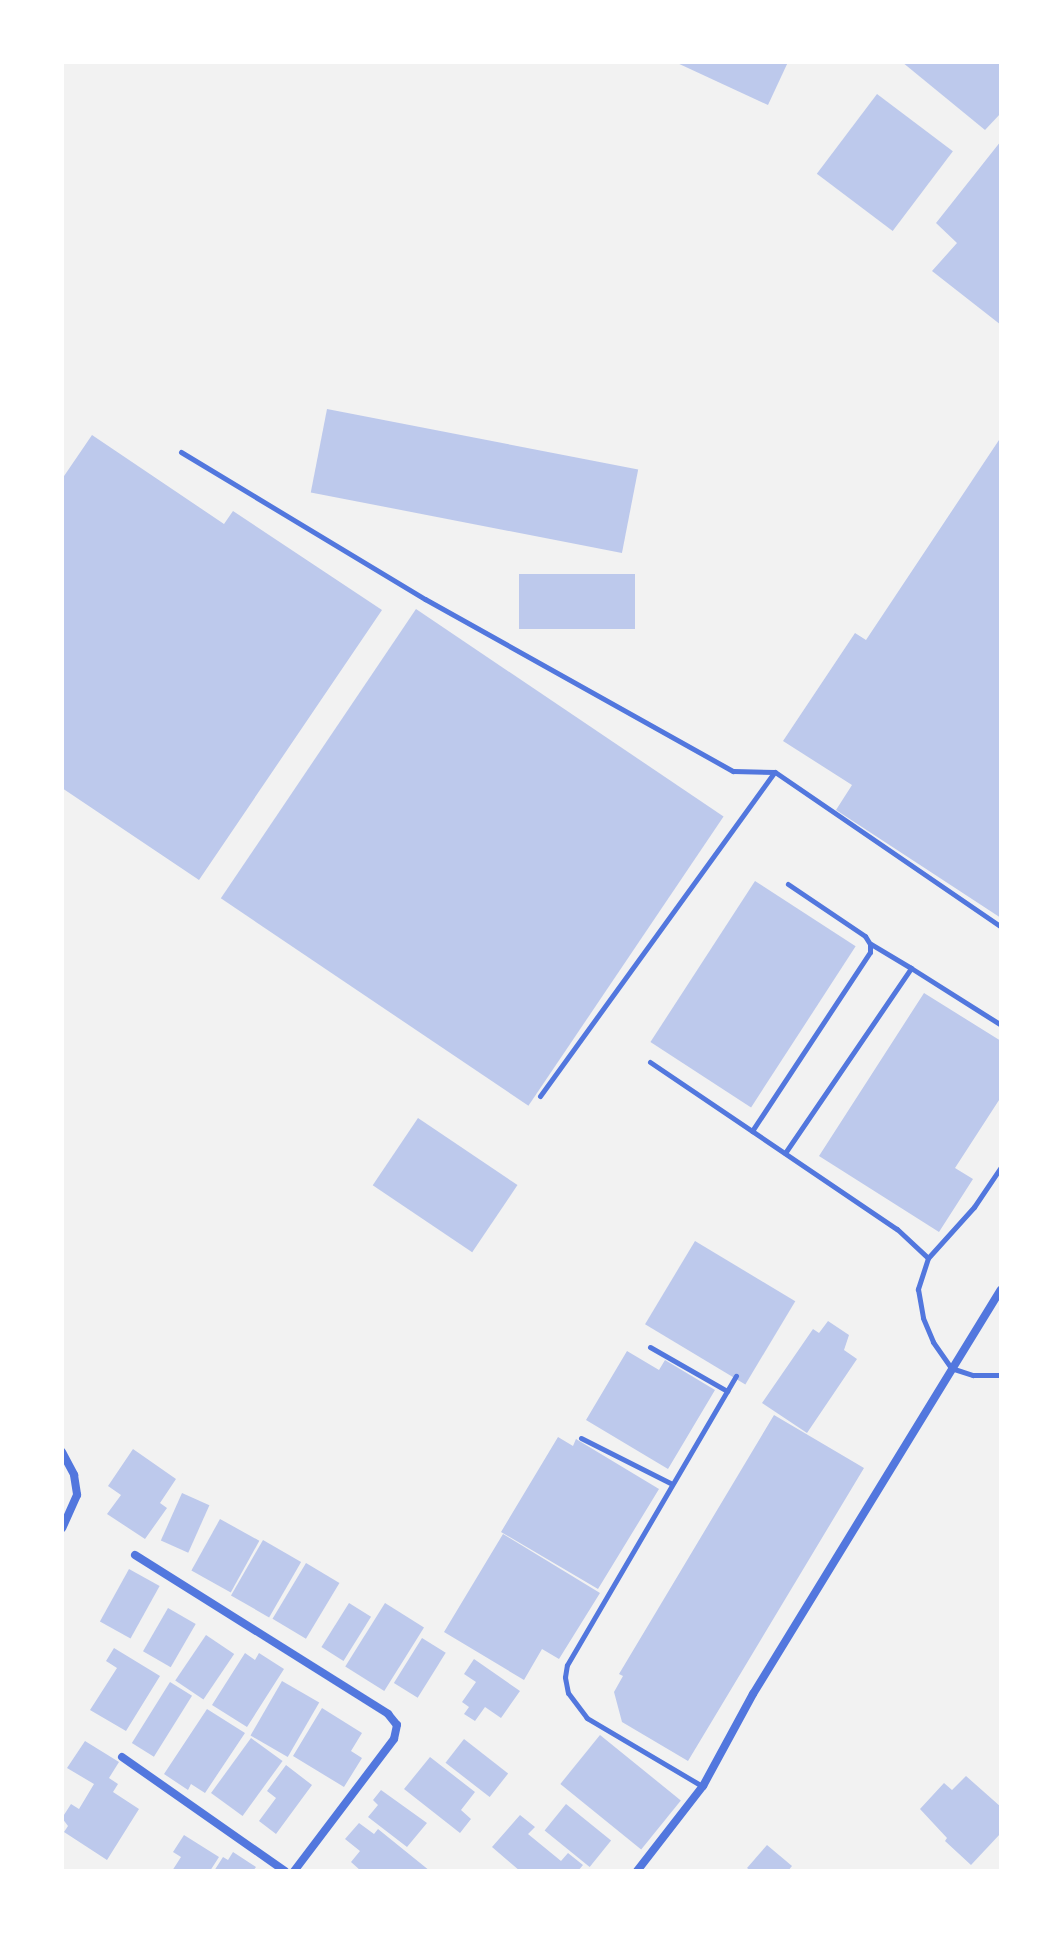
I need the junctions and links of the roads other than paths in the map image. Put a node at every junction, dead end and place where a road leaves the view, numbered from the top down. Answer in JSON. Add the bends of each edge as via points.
{"nodes":[{"id":1,"x":181,"y":452,"type":"dead end"},
{"id":2,"x":775,"y":772,"type":"junction"},
{"id":3,"x":788,"y":884,"type":"dead end"},
{"id":4,"x":1001,"y":927,"type":"edge"},
{"id":5,"x":870,"y":944,"type":"junction"},
{"id":6,"x":911,"y":968,"type":"junction"},
{"id":7,"x":1001,"y":1025,"type":"edge"},
{"id":8,"x":650,"y":1062,"type":"dead end"},
{"id":9,"x":540,"y":1096,"type":"dead end"},
{"id":10,"x":752,"y":1131,"type":"junction"},
{"id":11,"x":785,"y":1153,"type":"junction"},
{"id":12,"x":1001,"y":1167,"type":"edge"},
{"id":13,"x":928,"y":1258,"type":"junction"},
{"id":14,"x":1001,"y":1290,"type":"edge"},
{"id":15,"x":650,"y":1347,"type":"dead end"},
{"id":16,"x":951,"y":1368,"type":"junction"},
{"id":17,"x":1001,"y":1375,"type":"edge"},
{"id":18,"x":736,"y":1376,"type":"dead end"},
{"id":19,"x":727,"y":1391,"type":"junction"},
{"id":20,"x":581,"y":1438,"type":"dead end"},
{"id":21,"x":64,"y":1454,"type":"edge"},
{"id":22,"x":670,"y":1483,"type":"junction"},
{"id":23,"x":62,"y":1528,"type":"edge"},
{"id":24,"x":135,"y":1555,"type":"dead end"},
{"id":25,"x":122,"y":1757,"type":"dead end"},
{"id":26,"x":703,"y":1786,"type":"junction"},
{"id":27,"x":285,"y":1871,"type":"edge"},
{"id":28,"x":294,"y":1871,"type":"edge"},
{"id":29,"x":637,"y":1871,"type":"edge"}],
"edges":[{"from":1,"to":2,"type":"lane","via":[[425,599],[733,771]]},
{"from":2,"to":4,"type":"lane"},
{"from":2,"to":9,"type":"lane"},
{"from":3,"to":5,"type":"lane"},
{"from":5,"to":6,"type":"lane"},
{"from":5,"to":10,"type":"lane","via":[[867,962]]},
{"from":6,"to":7,"type":"lane"},
{"from":6,"to":11,"type":"lane"},
{"from":8,"to":10,"type":"lane"},
{"from":10,"to":11,"type":"lane"},
{"from":11,"to":13,"type":"lane","via":[[897,1229]]},
{"from":12,"to":13,"type":"lane"},
{"from":13,"to":16,"type":"lane","via":[[918,1289],[923,1318]]},
{"from":14,"to":16,"type":"street"},
{"from":15,"to":19,"type":"lane"},
{"from":16,"to":17,"type":"lane"},
{"from":16,"to":26,"type":"street"},
{"from":18,"to":19,"type":"lane"},
{"from":19,"to":22,"type":"lane"},
{"from":20,"to":22,"type":"lane"},
{"from":21,"to":23,"type":"street","via":[[77,1495]]},
{"from":22,"to":26,"type":"lane","via":[[565,1677],[568,1693],[587,1718]]},
{"from":24,"to":28,"type":"street","via":[[388,1714],[397,1725],[394,1739]]},
{"from":25,"to":27,"type":"street"},
{"from":26,"to":29,"type":"street"}]}
